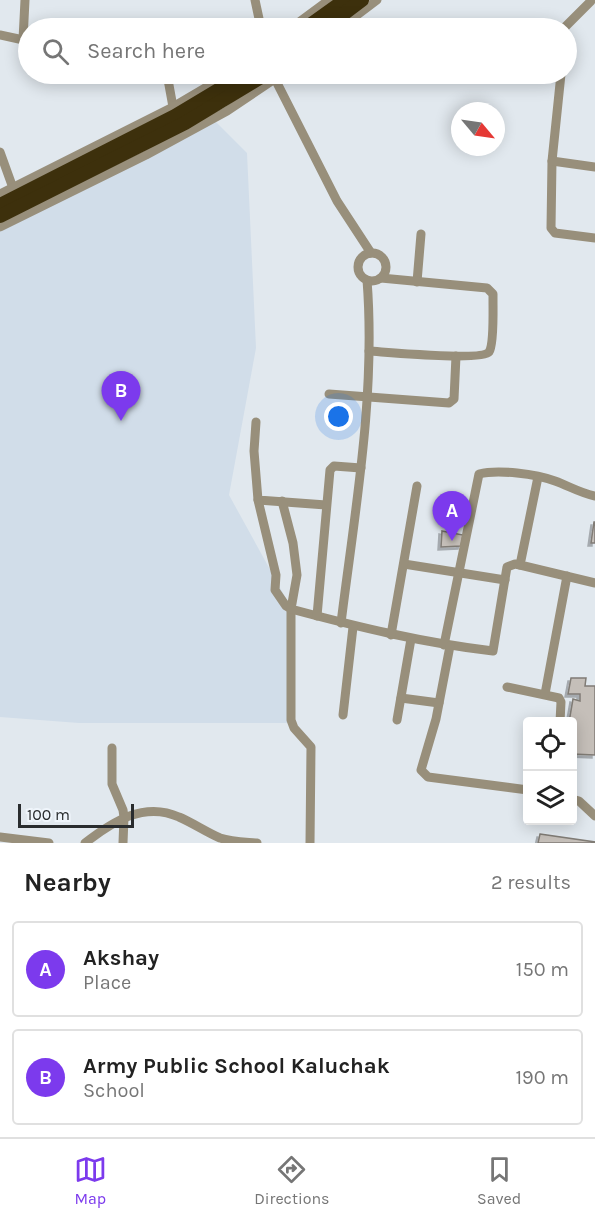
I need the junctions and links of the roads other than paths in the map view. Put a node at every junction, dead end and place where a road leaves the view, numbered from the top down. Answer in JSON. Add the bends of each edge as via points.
{"nodes":[{"id":1,"x":25,"y":0,"type":"edge"},
{"id":2,"x":255,"y":0,"type":"edge"},
{"id":3,"x":329,"y":0,"type":"edge"},
{"id":4,"x":345,"y":0,"type":"edge"},
{"id":5,"x":362,"y":0,"type":"edge"},
{"id":6,"x":377,"y":0,"type":"edge"},
{"id":7,"x":592,"y":3,"type":"edge"},
{"id":8,"x":25,"y":18,"type":"edge"},
{"id":9,"x":259,"y":18,"type":"edge"},
{"id":10,"x":305,"y":18,"type":"edge"},
{"id":11,"x":320,"y":18,"type":"edge"},
{"id":12,"x":338,"y":18,"type":"edge"},
{"id":13,"x":353,"y":18,"type":"edge"},
{"id":14,"x":575,"y":18,"type":"edge"},
{"id":15,"x":0,"y":35,"type":"edge"},
{"id":16,"x":18,"y":38,"type":"edge"},
{"id":17,"x":170,"y":84,"type":"edge"},
{"id":18,"x":212,"y":84,"type":"edge"},
{"id":19,"x":228,"y":84,"type":"edge"},
{"id":20,"x":257,"y":84,"type":"edge"},
{"id":21,"x":262,"y":84,"type":"edge"},
{"id":22,"x":278,"y":84,"type":"edge"},
{"id":23,"x":560,"y":84,"type":"edge"},
{"id":24,"x":173,"y":107,"type":"junction"},
{"id":25,"x":0,"y":152,"type":"edge"},
{"id":26,"x":552,"y":161,"type":"junction"},
{"id":27,"x":595,"y":167,"type":"edge"},
{"id":28,"x":12,"y":188,"type":"junction"},
{"id":29,"x":0,"y":194,"type":"edge"},
{"id":30,"x":0,"y":205,"type":"edge"},
{"id":31,"x":0,"y":216,"type":"edge"},
{"id":32,"x":0,"y":227,"type":"edge"},
{"id":33,"x":421,"y":234,"type":"dead end"},
{"id":34,"x":595,"y":238,"type":"edge"},
{"id":35,"x":370,"y":253,"type":"junction"},
{"id":36,"x":381,"y":278,"type":"junction"},
{"id":37,"x":367,"y":280,"type":"junction"},
{"id":38,"x":417,"y":282,"type":"junction"},
{"id":39,"x":369,"y":351,"type":"junction"},
{"id":40,"x":456,"y":356,"type":"junction"},
{"id":41,"x":329,"y":394,"type":"dead end"},
{"id":42,"x":367,"y":398,"type":"junction"},
{"id":43,"x":256,"y":422,"type":"dead end"},
{"id":44,"x":361,"y":468,"type":"junction"},
{"id":45,"x":538,"y":477,"type":"junction"},
{"id":46,"x":417,"y":486,"type":"dead end"},
{"id":47,"x":595,"y":496,"type":"edge"},
{"id":48,"x":258,"y":500,"type":"junction"},
{"id":49,"x":282,"y":501,"type":"junction"},
{"id":50,"x":326,"y":505,"type":"junction"},
{"id":51,"x":404,"y":564,"type":"junction"},
{"id":52,"x":520,"y":565,"type":"junction"},
{"id":53,"x":459,"y":572,"type":"junction"},
{"id":54,"x":567,"y":576,"type":"junction"},
{"id":55,"x":505,"y":580,"type":"junction"},
{"id":56,"x":595,"y":583,"type":"edge"},
{"id":57,"x":291,"y":609,"type":"junction"},
{"id":58,"x":316,"y":616,"type":"junction"},
{"id":59,"x":341,"y":623,"type":"junction"},
{"id":60,"x":353,"y":627,"type":"junction"},
{"id":61,"x":391,"y":634,"type":"junction"},
{"id":62,"x":411,"y":639,"type":"junction"},
{"id":63,"x":447,"y":646,"type":"junction"},
{"id":64,"x":507,"y":687,"type":"dead end"},
{"id":65,"x":545,"y":694,"type":"junction"},
{"id":66,"x":401,"y":698,"type":"junction"},
{"id":67,"x":439,"y":703,"type":"junction"},
{"id":68,"x":343,"y":715,"type":"dead end"},
{"id":69,"x":560,"y":717,"type":"edge"},
{"id":70,"x":397,"y":720,"type":"dead end"},
{"id":71,"x":112,"y":748,"type":"dead end"},
{"id":72,"x":523,"y":789,"type":"edge"},
{"id":73,"x":577,"y":801,"type":"edge"},
{"id":74,"x":595,"y":816,"type":"edge"},
{"id":75,"x":124,"y":817,"type":"junction"},
{"id":76,"x":0,"y":837,"type":"edge"},
{"id":77,"x":49,"y":843,"type":"edge"},
{"id":78,"x":86,"y":843,"type":"edge"},
{"id":79,"x":123,"y":843,"type":"edge"},
{"id":80,"x":257,"y":843,"type":"edge"},
{"id":81,"x":310,"y":843,"type":"edge"}],
"edges":[{"from":1,"to":8,"type":"street"},
{"from":2,"to":9,"type":"street"},
{"from":3,"to":10,"type":"street"},
{"from":4,"to":11,"type":"highway"},
{"from":5,"to":12,"type":"highway"},
{"from":6,"to":13,"type":"street"},
{"from":7,"to":14,"type":"street"},
{"from":15,"to":16,"type":"street"},
{"from":17,"to":24,"type":"street"},
{"from":18,"to":24,"type":"street"},
{"from":19,"to":30,"type":"highway","via":[[175,116]]},
{"from":20,"to":31,"type":"highway"},
{"from":21,"to":32,"type":"street","via":[[227,111]]},
{"from":22,"to":35,"type":"street","via":[[337,201]]},
{"from":23,"to":26,"type":"street"},
{"from":24,"to":28,"type":"street"},
{"from":25,"to":28,"type":"street"},
{"from":26,"to":27,"type":"street"},
{"from":26,"to":34,"type":"street","via":[[552,231]]},
{"from":28,"to":29,"type":"street"},
{"from":33,"to":38,"type":"street"},
{"from":35,"to":36,"type":"street","via":[[386,261]]},
{"from":35,"to":37,"type":"street","via":[[358,265]]},
{"from":36,"to":37,"type":"street"},
{"from":36,"to":38,"type":"street"},
{"from":37,"to":39,"type":"street"},
{"from":38,"to":40,"type":"street","via":[[487,288],[493,294],[489,351],[482,356]]},
{"from":39,"to":40,"type":"street"},
{"from":39,"to":42,"type":"street"},
{"from":40,"to":42,"type":"street","via":[[452,402]]},
{"from":41,"to":42,"type":"street"},
{"from":42,"to":44,"type":"street"},
{"from":43,"to":48,"type":"street"},
{"from":44,"to":50,"type":"street","via":[[332,467]]},
{"from":44,"to":59,"type":"street"},
{"from":45,"to":47,"type":"street"},
{"from":45,"to":52,"type":"street"},
{"from":45,"to":53,"type":"street","via":[[479,474]]},
{"from":46,"to":51,"type":"street"},
{"from":48,"to":49,"type":"street"},
{"from":48,"to":57,"type":"street","via":[[276,575],[275,590]]},
{"from":49,"to":50,"type":"street"},
{"from":49,"to":57,"type":"street","via":[[297,575]]},
{"from":50,"to":58,"type":"street"},
{"from":51,"to":53,"type":"street"},
{"from":51,"to":61,"type":"street"},
{"from":52,"to":54,"type":"street"},
{"from":52,"to":55,"type":"street","via":[[507,567]]},
{"from":53,"to":55,"type":"street"},
{"from":53,"to":63,"type":"street"},
{"from":54,"to":56,"type":"street"},
{"from":54,"to":65,"type":"street"},
{"from":55,"to":63,"type":"street","via":[[493,651]]},
{"from":57,"to":58,"type":"street"},
{"from":57,"to":81,"type":"street","via":[[290,710],[294,728],[310,747]]},
{"from":58,"to":59,"type":"street"},
{"from":59,"to":60,"type":"street"},
{"from":60,"to":61,"type":"street"},
{"from":60,"to":68,"type":"street"},
{"from":61,"to":62,"type":"street"},
{"from":62,"to":63,"type":"street"},
{"from":62,"to":66,"type":"street"},
{"from":63,"to":67,"type":"street"},
{"from":64,"to":65,"type":"street"},
{"from":65,"to":69,"type":"street","via":[[561,702]]},
{"from":66,"to":67,"type":"street"},
{"from":66,"to":70,"type":"street"},
{"from":67,"to":72,"type":"street","via":[[421,764],[424,775]]},
{"from":71,"to":75,"type":"street","via":[[112,784]]},
{"from":73,"to":74,"type":"street"},
{"from":75,"to":78,"type":"street"},
{"from":75,"to":79,"type":"street"},
{"from":75,"to":80,"type":"street","via":[[148,811],[167,812],[220,838]]},
{"from":76,"to":77,"type":"street"}]}
